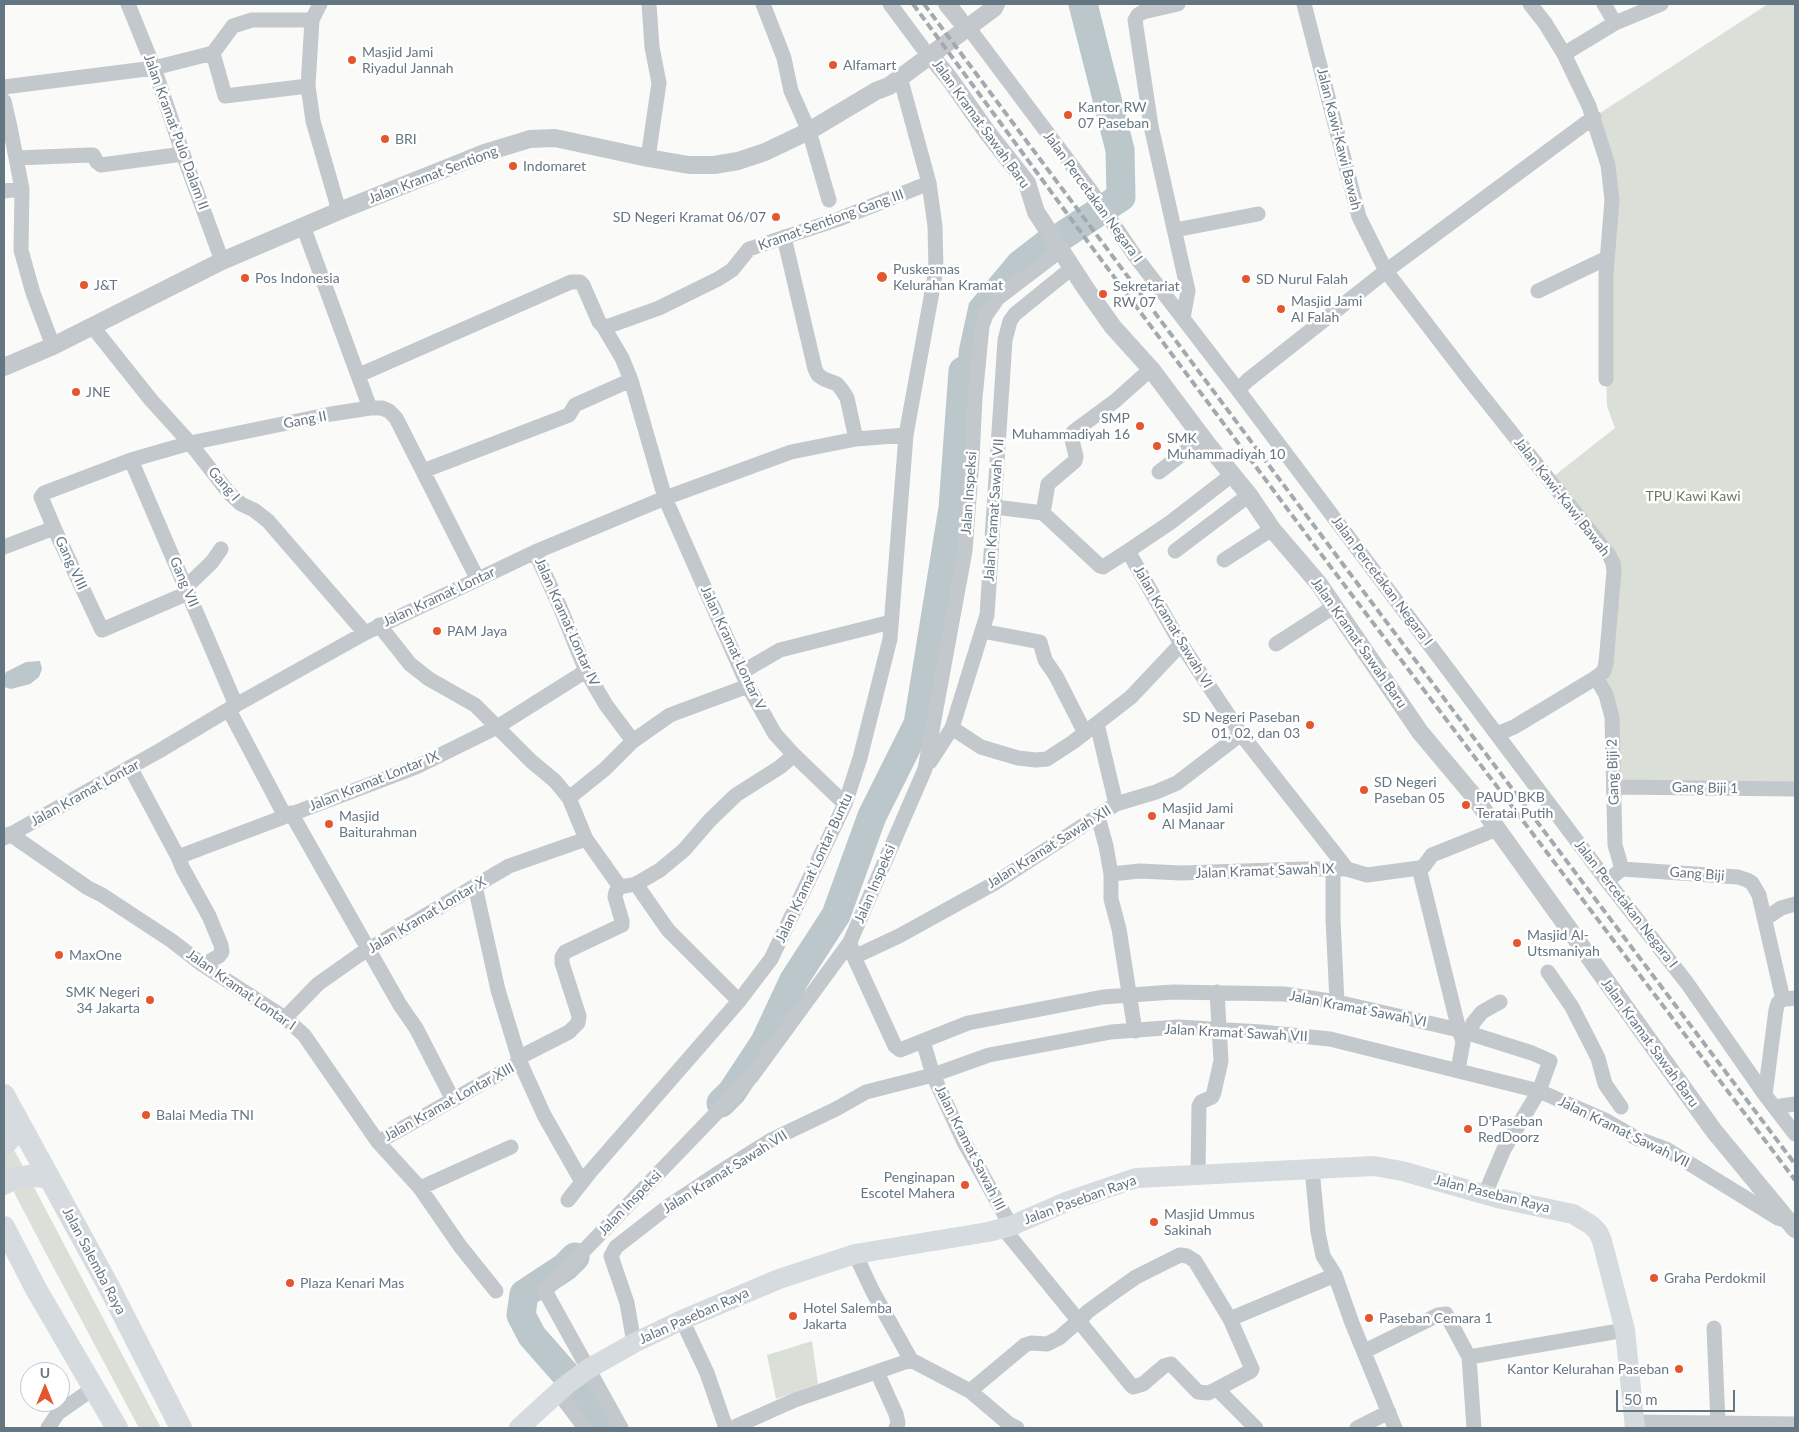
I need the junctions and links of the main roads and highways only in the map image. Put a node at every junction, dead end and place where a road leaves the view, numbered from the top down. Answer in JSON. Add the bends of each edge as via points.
{"nodes":[{"id":1,"x":8,"y":1103,"type":"edge"},
{"id":2,"x":4,"y":1144,"type":"edge"},
{"id":3,"x":48,"y":1178,"type":"junction"},
{"id":4,"x":4,"y":1184,"type":"edge"},
{"id":5,"x":4,"y":1227,"type":"edge"},
{"id":6,"x":1634,"y":1425,"type":"edge"},
{"id":7,"x":117,"y":1428,"type":"edge"},
{"id":8,"x":182,"y":1428,"type":"edge"},
{"id":9,"x":519,"y":1428,"type":"edge"}],
"edges":[{"from":1,"to":2,"type":"main road","via":[[11,1134]]},
{"from":1,"to":3,"type":"main road","name":"Jalan Salemba Raya"},
{"from":3,"to":4,"type":"main road","via":[[28,1176]]},
{"from":3,"to":8,"type":"main road","name":"Jalan Salemba Raya"},
{"from":5,"to":7,"type":"main road","via":[[36,1290]]},
{"from":6,"to":9,"type":"main road","name":"Jalan Paseban Raya","via":[[1625,1330],[1602,1241],[1594,1228],[1573,1214],[1374,1166],[1130,1179],[1007,1227],[855,1254],[779,1279],[634,1343],[586,1370]]}]}
